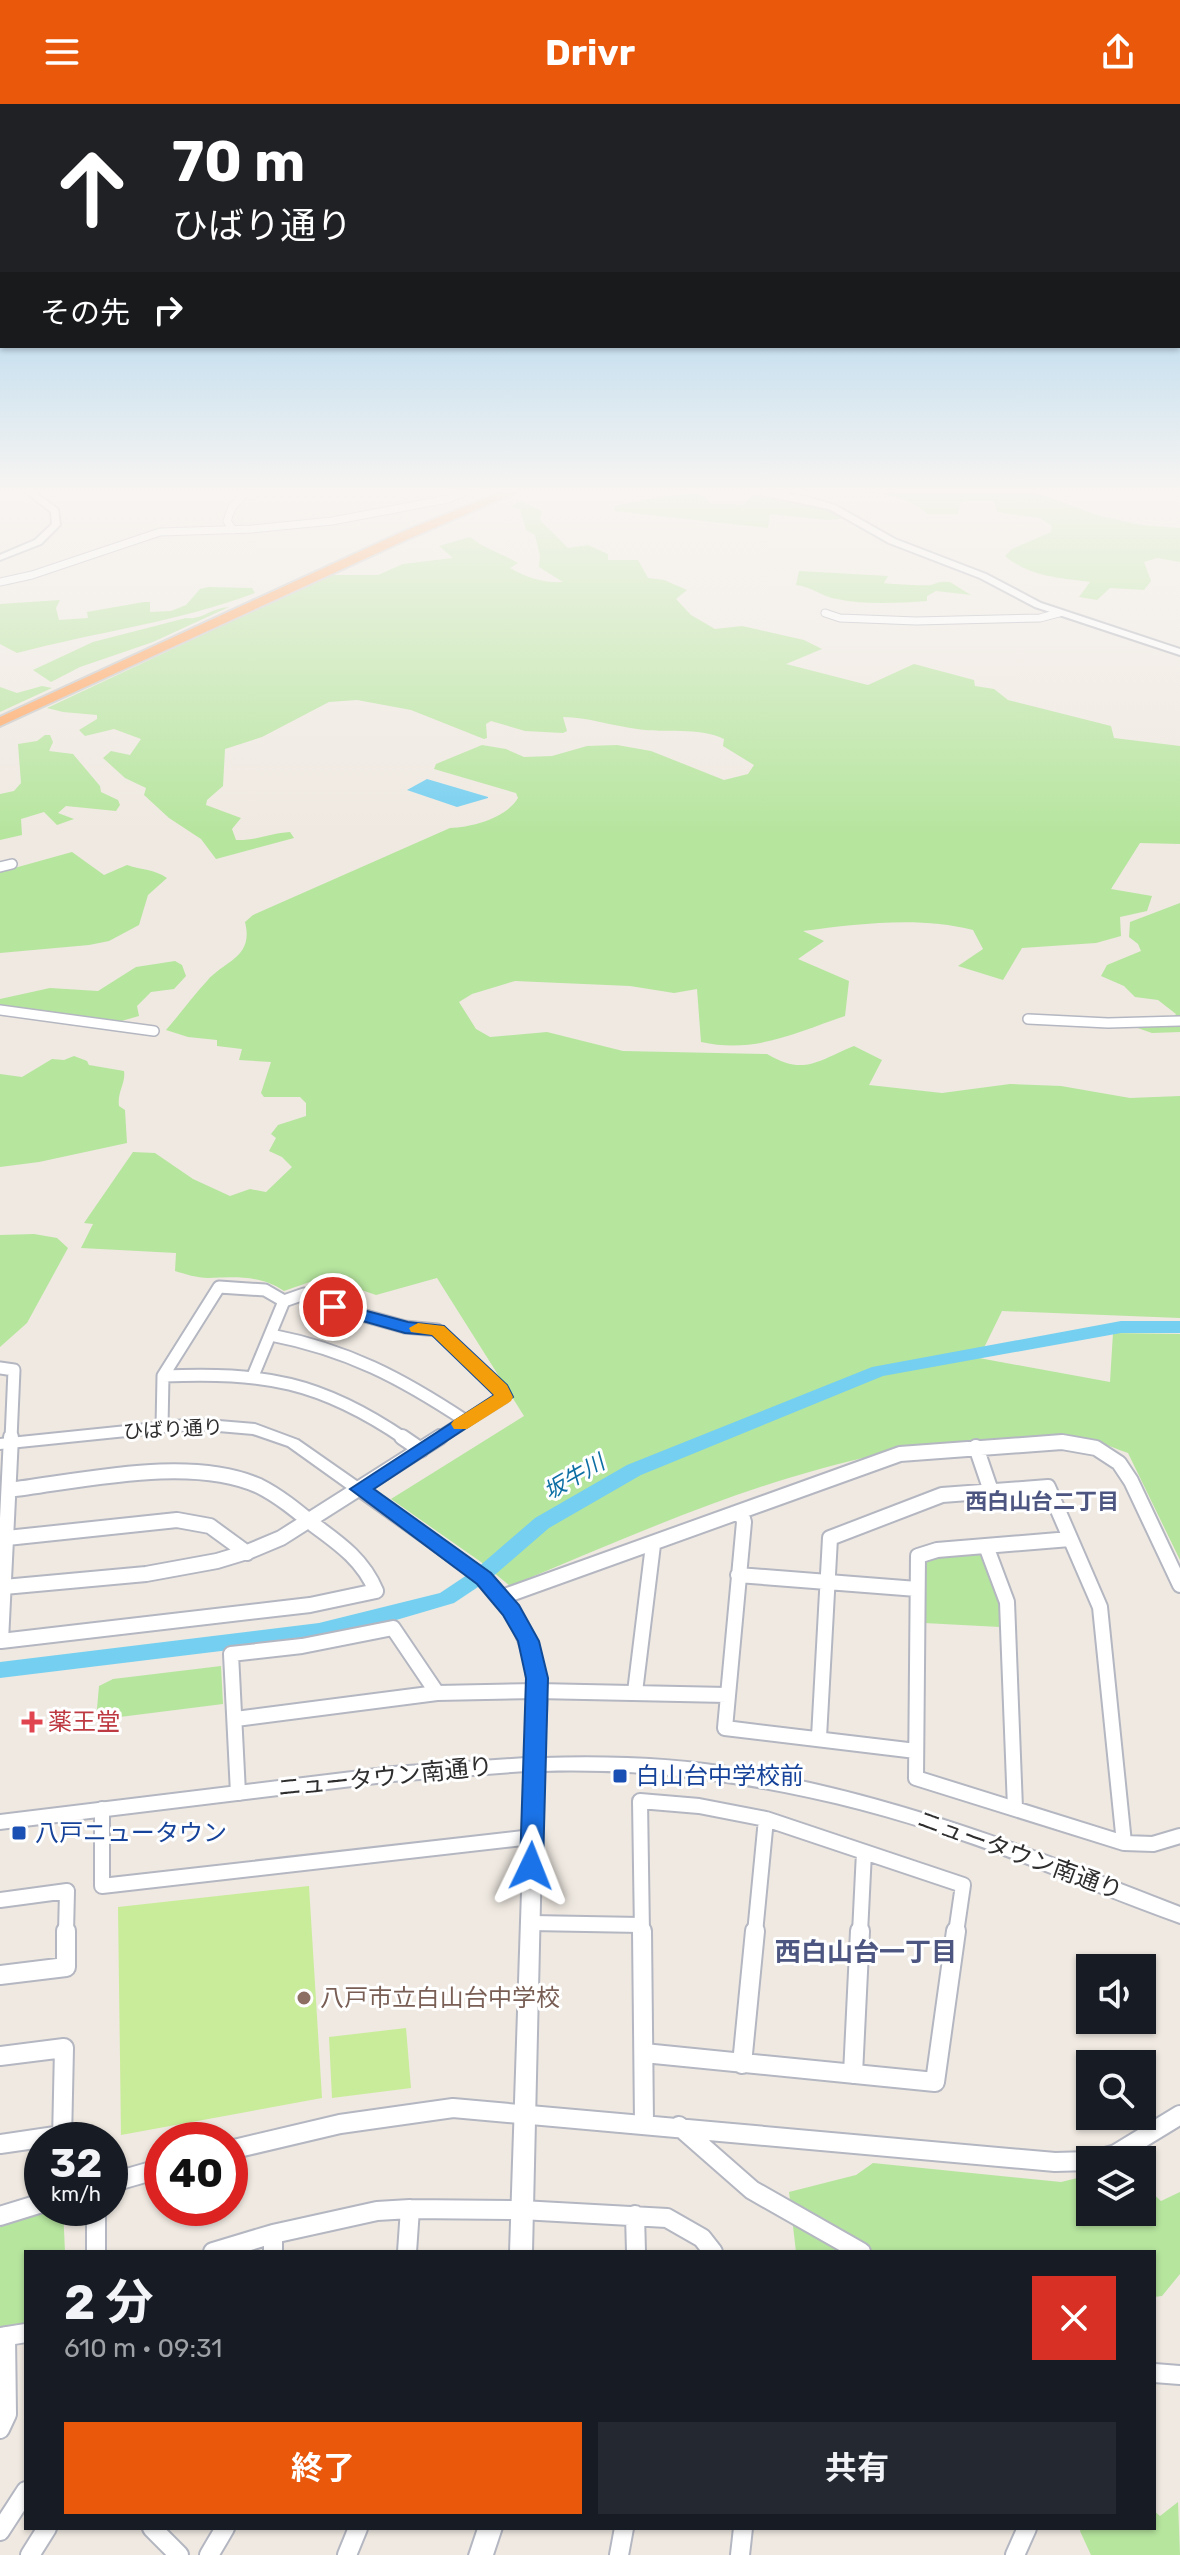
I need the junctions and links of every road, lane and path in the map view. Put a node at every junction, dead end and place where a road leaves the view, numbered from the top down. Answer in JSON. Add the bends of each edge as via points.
{"nodes":[{"id":1,"x":248,"y":605,"type":"edge"},
{"id":2,"x":252,"y":605,"type":"edge"},
{"id":3,"x":1043,"y":605,"type":"edge"},
{"id":4,"x":825,"y":613,"type":"dead end"},
{"id":5,"x":1059,"y":613,"type":"junction"},
{"id":6,"x":1180,"y":652,"type":"edge"},
{"id":7,"x":0,"y":720,"type":"edge"},
{"id":8,"x":12,"y":864,"type":"dead end"},
{"id":9,"x":0,"y":867,"type":"edge"},
{"id":10,"x":0,"y":1010,"type":"edge"},
{"id":11,"x":1028,"y":1019,"type":"dead end"},
{"id":12,"x":1180,"y":1021,"type":"edge"},
{"id":13,"x":154,"y":1031,"type":"dead end"},
{"id":14,"x":284,"y":1301,"type":"junction"},
{"id":15,"x":271,"y":1335,"type":"junction"},
{"id":16,"x":0,"y":1368,"type":"edge"},
{"id":17,"x":163,"y":1376,"type":"junction"},
{"id":18,"x":253,"y":1376,"type":"junction"},
{"id":19,"x":466,"y":1421,"type":"junction"},
{"id":20,"x":162,"y":1427,"type":"junction"},
{"id":21,"x":6,"y":1443,"type":"edge"},
{"id":22,"x":976,"y":1447,"type":"junction"},
{"id":23,"x":421,"y":1450,"type":"junction"},
{"id":24,"x":360,"y":1489,"type":"junction"},
{"id":25,"x":9,"y":1490,"type":"junction"},
{"id":26,"x":991,"y":1491,"type":"junction"},
{"id":27,"x":741,"y":1512,"type":"junction"},
{"id":28,"x":309,"y":1521,"type":"junction"},
{"id":29,"x":7,"y":1538,"type":"junction"},
{"id":30,"x":1070,"y":1539,"type":"junction"},
{"id":31,"x":653,"y":1545,"type":"junction"},
{"id":32,"x":986,"y":1546,"type":"junction"},
{"id":33,"x":247,"y":1553,"type":"junction"},
{"id":34,"x":738,"y":1575,"type":"junction"},
{"id":35,"x":827,"y":1582,"type":"junction"},
{"id":36,"x":1180,"y":1585,"type":"edge"},
{"id":37,"x":4,"y":1587,"type":"junction"},
{"id":38,"x":917,"y":1589,"type":"junction"},
{"id":39,"x":498,"y":1593,"type":"junction"},
{"id":40,"x":537,"y":1691,"type":"junction"},
{"id":41,"x":635,"y":1692,"type":"junction"},
{"id":42,"x":437,"y":1693,"type":"junction"},
{"id":43,"x":727,"y":1695,"type":"junction"},
{"id":44,"x":236,"y":1719,"type":"junction"},
{"id":45,"x":819,"y":1737,"type":"junction"},
{"id":46,"x":916,"y":1751,"type":"junction"},
{"id":47,"x":535,"y":1763,"type":"junction"},
{"id":48,"x":238,"y":1793,"type":"junction"},
{"id":49,"x":1015,"y":1808,"type":"junction"},
{"id":50,"x":102,"y":1809,"type":"junction"},
{"id":51,"x":766,"y":1819,"type":"junction"},
{"id":52,"x":0,"y":1822,"type":"edge"},
{"id":53,"x":1180,"y":1836,"type":"edge"},
{"id":54,"x":532,"y":1837,"type":"junction"},
{"id":55,"x":1124,"y":1843,"type":"junction"},
{"id":56,"x":864,"y":1852,"type":"junction"},
{"id":57,"x":0,"y":1900,"type":"edge"},
{"id":58,"x":1180,"y":1915,"type":"edge"},
{"id":59,"x":531,"y":1923,"type":"junction"},
{"id":60,"x":641,"y":1925,"type":"junction"},
{"id":61,"x":0,"y":1975,"type":"edge"},
{"id":62,"x":644,"y":2053,"type":"junction"},
{"id":63,"x":0,"y":2056,"type":"edge"},
{"id":64,"x":742,"y":2064,"type":"junction"},
{"id":65,"x":853,"y":2074,"type":"junction"},
{"id":66,"x":525,"y":2113,"type":"junction"},
{"id":67,"x":1180,"y":2115,"type":"edge"},
{"id":68,"x":62,"y":2122,"type":"edge"},
{"id":69,"x":644,"y":2123,"type":"junction"},
{"id":70,"x":679,"y":2126,"type":"junction"},
{"id":71,"x":24,"y":2142,"type":"edge"},
{"id":72,"x":0,"y":2144,"type":"edge"},
{"id":73,"x":248,"y":2145,"type":"edge"},
{"id":74,"x":1129,"y":2146,"type":"edge"},
{"id":75,"x":1076,"y":2161,"type":"edge"},
{"id":76,"x":24,"y":2209,"type":"edge"},
{"id":77,"x":410,"y":2209,"type":"junction"},
{"id":78,"x":521,"y":2210,"type":"junction"},
{"id":79,"x":635,"y":2215,"type":"junction"},
{"id":80,"x":0,"y":2216,"type":"edge"},
{"id":81,"x":96,"y":2226,"type":"edge"},
{"id":82,"x":273,"y":2243,"type":"edge"},
{"id":83,"x":96,"y":2250,"type":"edge"},
{"id":84,"x":226,"y":2250,"type":"edge"},
{"id":85,"x":407,"y":2250,"type":"edge"},
{"id":86,"x":521,"y":2250,"type":"edge"},
{"id":87,"x":636,"y":2250,"type":"edge"},
{"id":88,"x":711,"y":2250,"type":"edge"},
{"id":89,"x":857,"y":2250,"type":"edge"},
{"id":90,"x":24,"y":2333,"type":"edge"},
{"id":91,"x":3,"y":2336,"type":"edge"},
{"id":92,"x":1156,"y":2373,"type":"edge"},
{"id":93,"x":1180,"y":2375,"type":"edge"},
{"id":94,"x":0,"y":2429,"type":"edge"},
{"id":95,"x":24,"y":2494,"type":"edge"},
{"id":96,"x":46,"y":2530,"type":"edge"},
{"id":97,"x":154,"y":2530,"type":"edge"},
{"id":98,"x":224,"y":2530,"type":"edge"},
{"id":99,"x":357,"y":2530,"type":"edge"},
{"id":100,"x":489,"y":2530,"type":"edge"},
{"id":101,"x":624,"y":2530,"type":"edge"},
{"id":102,"x":743,"y":2530,"type":"edge"},
{"id":103,"x":1026,"y":2530,"type":"edge"},
{"id":104,"x":0,"y":2531,"type":"edge"},
{"id":105,"x":30,"y":2555,"type":"edge"},
{"id":106,"x":179,"y":2555,"type":"edge"},
{"id":107,"x":209,"y":2555,"type":"edge"},
{"id":108,"x":347,"y":2555,"type":"edge"},
{"id":109,"x":481,"y":2555,"type":"edge"},
{"id":110,"x":619,"y":2555,"type":"edge"},
{"id":111,"x":740,"y":2555,"type":"edge"},
{"id":112,"x":1015,"y":2555,"type":"edge"}],
"edges":[{"from":1,"to":7,"type":"highway"},
{"from":2,"to":7,"type":"highway"},
{"from":3,"to":5,"type":"main road"},
{"from":4,"to":5,"type":"street","via":[[916,621]]},
{"from":5,"to":6,"type":"main road"},
{"from":8,"to":9,"type":"street"},
{"from":10,"to":13,"type":"street"},
{"from":11,"to":12,"type":"street"},
{"from":14,"to":15,"type":"street"},
{"from":14,"to":17,"type":"street","via":[[265,1290],[219,1287]]},
{"from":14,"to":19,"type":"street","via":[[304,1294],[405,1327],[437,1330],[504,1397]]},
{"from":15,"to":18,"type":"street"},
{"from":15,"to":19,"type":"street","via":[[327,1346],[381,1367]]},
{"from":16,"to":21,"type":"street","via":[[14,1370]]},
{"from":17,"to":18,"type":"street"},
{"from":17,"to":20,"type":"street"},
{"from":18,"to":23,"type":"street","via":[[298,1384],[347,1403]]},
{"from":19,"to":23,"type":"street"},
{"from":20,"to":21,"type":"street","name":"ひばり通り"},
{"from":20,"to":24,"type":"street","name":"ひばり通り","via":[[225,1425],[274,1435]]},
{"from":21,"to":25,"type":"street"},
{"from":22,"to":26,"type":"street"},
{"from":22,"to":27,"type":"street","via":[[900,1454]]},
{"from":22,"to":36,"type":"street","via":[[1062,1442],[1108,1455],[1131,1481]]},
{"from":23,"to":24,"type":"street"},
{"from":24,"to":28,"type":"street"},
{"from":24,"to":39,"type":"street","name":"ひばり通り"},
{"from":25,"to":28,"type":"street","via":[[208,1473],[260,1488]]},
{"from":25,"to":29,"type":"street"},
{"from":26,"to":30,"type":"street","via":[[1048,1487]]},
{"from":26,"to":35,"type":"street","via":[[942,1495],[833,1536]]},
{"from":27,"to":31,"type":"street"},
{"from":27,"to":34,"type":"street"},
{"from":28,"to":33,"type":"street"},
{"from":28,"to":37,"type":"street","via":[[362,1561],[376,1591],[310,1605],[1,1641]]},
{"from":29,"to":33,"type":"street","via":[[177,1520],[210,1526]]},
{"from":29,"to":37,"type":"street"},
{"from":30,"to":32,"type":"street"},
{"from":30,"to":55,"type":"street","via":[[1100,1607]]},
{"from":31,"to":39,"type":"street"},
{"from":31,"to":41,"type":"street"},
{"from":32,"to":38,"type":"street","via":[[918,1556]]},
{"from":32,"to":49,"type":"street","via":[[1007,1602]]},
{"from":33,"to":37,"type":"street","via":[[189,1567]]},
{"from":34,"to":35,"type":"street"},
{"from":34,"to":43,"type":"street"},
{"from":35,"to":38,"type":"street"},
{"from":35,"to":45,"type":"street"},
{"from":38,"to":46,"type":"street"},
{"from":39,"to":40,"type":"street","name":"ひばり通り","via":[[528,1641]]},
{"from":40,"to":41,"type":"street"},
{"from":40,"to":42,"type":"street"},
{"from":40,"to":47,"type":"street","name":"ひばり通り"},
{"from":41,"to":43,"type":"street"},
{"from":42,"to":44,"type":"street"},
{"from":42,"to":44,"type":"street","via":[[393,1628],[231,1654]]},
{"from":43,"to":45,"type":"street","via":[[725,1728]]},
{"from":44,"to":48,"type":"street"},
{"from":45,"to":46,"type":"street"},
{"from":46,"to":49,"type":"street","via":[[919,1781]]},
{"from":47,"to":48,"type":"street","name":"ニュータウン南通り","via":[[406,1771]]},
{"from":47,"to":54,"type":"street","name":"ひばり通り"},
{"from":47,"to":58,"type":"street","name":"ニュータウン南通り","via":[[739,1775],[868,1802],[987,1839]]},
{"from":48,"to":50,"type":"street","name":"ニュータウン南通り"},
{"from":49,"to":55,"type":"street"},
{"from":50,"to":52,"type":"street","name":"ニュータウン南通り"},
{"from":50,"to":54,"type":"street","via":[[102,1886]]},
{"from":51,"to":56,"type":"street"},
{"from":51,"to":60,"type":"street","via":[[640,1801]]},
{"from":51,"to":64,"type":"street"},
{"from":53,"to":55,"type":"street","via":[[1153,1844]]},
{"from":54,"to":59,"type":"street","name":"ひばり通り"},
{"from":56,"to":65,"type":"street"},
{"from":56,"to":65,"type":"street","via":[[963,1885],[935,2082]]},
{"from":57,"to":61,"type":"street","via":[[67,1891],[66,1967]]},
{"from":59,"to":60,"type":"street"},
{"from":59,"to":66,"type":"street","name":"ひばり通り"},
{"from":60,"to":62,"type":"street"},
{"from":62,"to":64,"type":"street"},
{"from":62,"to":69,"type":"street"},
{"from":63,"to":68,"type":"street","via":[[64,2048]]},
{"from":64,"to":65,"type":"street"},
{"from":66,"to":69,"type":"street"},
{"from":66,"to":73,"type":"street","via":[[453,2108],[397,2112]]},
{"from":66,"to":78,"type":"street","name":"ひばり通り"},
{"from":67,"to":74,"type":"street"},
{"from":69,"to":70,"type":"street"},
{"from":70,"to":75,"type":"street"},
{"from":70,"to":89,"type":"street","via":[[752,2190]]},
{"from":71,"to":72,"type":"street"},
{"from":76,"to":80,"type":"street"},
{"from":77,"to":78,"type":"street"},
{"from":77,"to":82,"type":"street","via":[[377,2211]]},
{"from":77,"to":85,"type":"street"},
{"from":78,"to":79,"type":"street"},
{"from":78,"to":86,"type":"street","name":"ひばり通り"},
{"from":79,"to":87,"type":"street"},
{"from":79,"to":88,"type":"street","via":[[667,2218],[702,2238]]},
{"from":81,"to":83,"type":"street"},
{"from":82,"to":84,"type":"street"},
{"from":90,"to":91,"type":"street"},
{"from":91,"to":94,"type":"street","via":[[7,2414]]},
{"from":92,"to":93,"type":"street"},
{"from":95,"to":104,"type":"street"},
{"from":96,"to":105,"type":"street"},
{"from":97,"to":106,"type":"street"},
{"from":98,"to":107,"type":"street"},
{"from":99,"to":108,"type":"street"},
{"from":100,"to":109,"type":"street"},
{"from":101,"to":110,"type":"street"},
{"from":102,"to":111,"type":"street"},
{"from":103,"to":112,"type":"street"}]}
